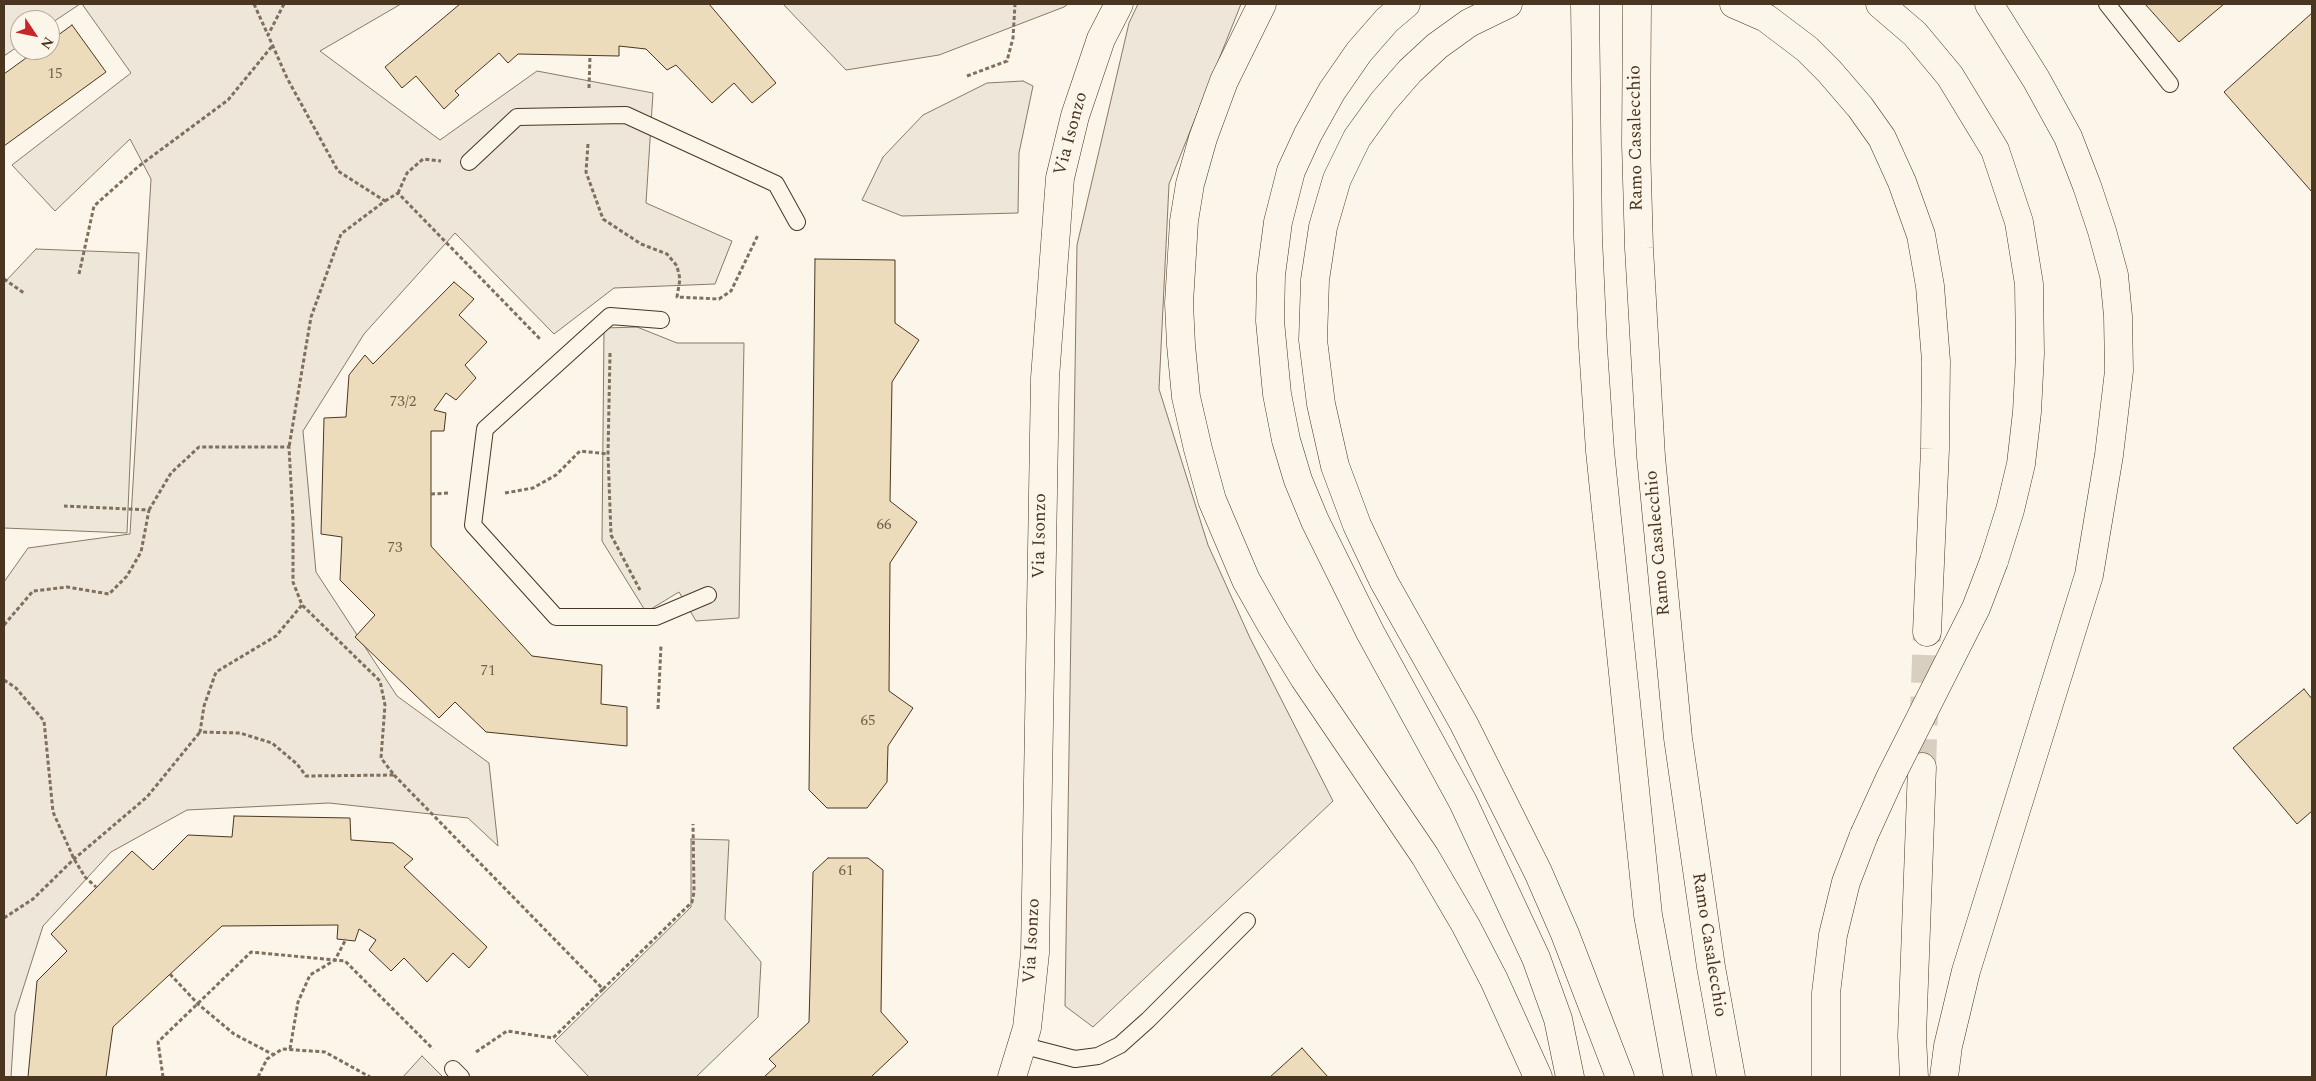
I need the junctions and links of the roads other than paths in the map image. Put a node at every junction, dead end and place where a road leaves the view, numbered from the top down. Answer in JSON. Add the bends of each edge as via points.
{"nodes":[{"id":1,"x":1119,"y":4,"type":"edge"},
{"id":2,"x":1262,"y":4,"type":"edge"},
{"id":3,"x":1406,"y":4,"type":"edge"},
{"id":4,"x":1508,"y":4,"type":"edge"},
{"id":5,"x":1585,"y":4,"type":"edge"},
{"id":6,"x":1637,"y":4,"type":"edge"},
{"id":7,"x":1734,"y":4,"type":"edge"},
{"id":8,"x":1880,"y":4,"type":"edge"},
{"id":9,"x":1988,"y":4,"type":"edge"},
{"id":10,"x":2107,"y":4,"type":"edge"},
{"id":11,"x":2170,"y":84,"type":"dead end"},
{"id":12,"x":469,"y":162,"type":"road end"},
{"id":13,"x":797,"y":222,"type":"dead end"},
{"id":14,"x":661,"y":320,"type":"dead end"},
{"id":15,"x":708,"y":595,"type":"dead end"},
{"id":16,"x":1927,"y":632,"type":"tunnel mouth"},
{"id":17,"x":1922,"y":767,"type":"tunnel mouth"},
{"id":18,"x":1247,"y":921,"type":"dead end"},
{"id":19,"x":1021,"y":1045,"type":"junction"},
{"id":20,"x":1012,"y":1077,"type":"edge"},
{"id":21,"x":1538,"y":1077,"type":"edge"},
{"id":22,"x":1570,"y":1077,"type":"edge"},
{"id":23,"x":1620,"y":1077,"type":"edge"},
{"id":24,"x":1678,"y":1077,"type":"edge"},
{"id":25,"x":1731,"y":1077,"type":"edge"},
{"id":26,"x":1826,"y":1077,"type":"edge"},
{"id":27,"x":1914,"y":1077,"type":"edge"},
{"id":28,"x":1944,"y":1077,"type":"edge"}],
"edges":[{"from":1,"to":19,"type":"main road","name":"Via Isonzo","via":[[1102,39],[1075,116],[1060,178],[1044,378],[1035,953],[1027,1028]]},
{"from":2,"to":21,"type":"main road","via":[[1224,81],[1206,130],[1190,184],[1184,221],[1179,303],[1181,345],[1186,397],[1198,448],[1212,500],[1250,587],[1304,678],[1425,856],[1494,980]]},
{"from":3,"to":22,"type":"main road","via":[[1364,46],[1332,91],[1291,171],[1278,222],[1272,275],[1270,321],[1277,394],[1298,480],[1315,521],[1370,632],[1463,802],[1536,958],[1558,1019]]},
{"from":4,"to":23,"type":"main road","via":[[1469,23],[1437,46],[1388,95],[1357,138],[1337,179],[1323,226],[1315,280],[1313,340],[1321,404],[1335,466],[1357,525],[1384,582],[1464,724],[1538,872]]},
{"from":5,"to":24,"type":"main road","via":[[1588,237],[1600,452],[1648,915]]},
{"from":6,"to":25,"type":"main road","name":"Ramo Casalecchio","via":[[1639,248],[1651,457],[1678,738],[1709,958]]},
{"from":7,"to":16,"type":"main road","via":[[1766,18],[1807,49],[1860,107],[1886,147],[1921,235],[1930,286],[1936,361]]},
{"from":8,"to":26,"type":"main road","bridge":true,"via":[[1915,34],[1950,76],[1995,150],[2019,222],[2029,284],[2028,412],[2021,464],[2010,510],[1976,608],[1890,778],[1846,882],[1833,935],[1826,993]]},
{"from":9,"to":28,"type":"main road","via":[[2004,25],[2058,121],[2087,186],[2114,275],[2119,371],[2109,455],[2088,575],[1969,962],[1948,1046]]},
{"from":10,"to":11,"type":"lane"},
{"from":12,"to":13,"type":"lane","via":[[517,117],[626,115],[776,184]]},
{"from":14,"to":15,"type":"lane","via":[[610,316],[485,429],[473,525],[556,617],[656,617]]},
{"from":17,"to":27,"type":"main road","via":[[1912,1036]]},
{"from":18,"to":19,"type":"lane","via":[[1120,1045],[1098,1056],[1075,1059]]},
{"from":19,"to":20,"type":"main road","name":"Via Isonzo"}]}
